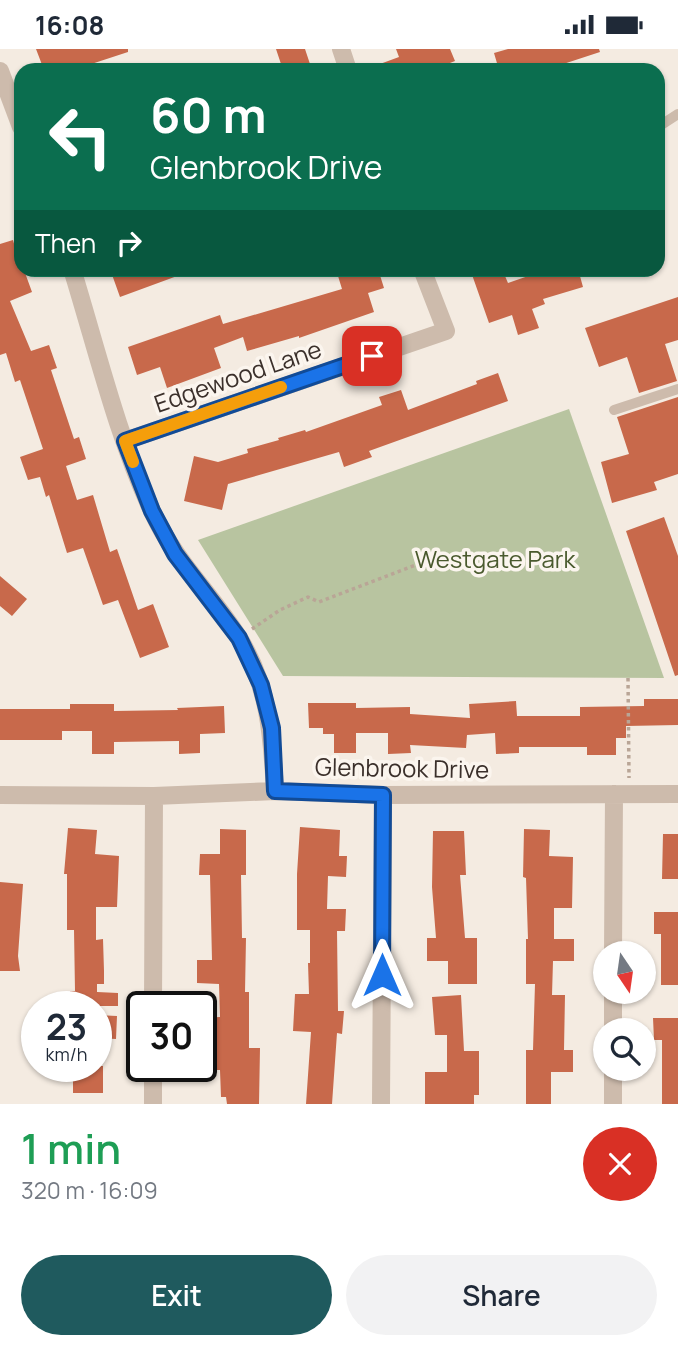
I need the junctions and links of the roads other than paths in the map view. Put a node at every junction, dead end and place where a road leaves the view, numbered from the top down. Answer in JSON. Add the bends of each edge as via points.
{"nodes":[{"id":1,"x":0,"y":71,"type":"edge"},
{"id":2,"x":14,"y":108,"type":"edge"},
{"id":3,"x":74,"y":277,"type":"edge"},
{"id":4,"x":425,"y":277,"type":"edge"},
{"id":5,"x":678,"y":389,"type":"edge"},
{"id":6,"x":614,"y":410,"type":"dead end"},
{"id":7,"x":125,"y":441,"type":"junction"},
{"id":8,"x":275,"y":791,"type":"junction"},
{"id":9,"x":622,"y":794,"type":"junction"},
{"id":10,"x":0,"y":795,"type":"edge"},
{"id":11,"x":383,"y":795,"type":"junction"},
{"id":12,"x":678,"y":795,"type":"edge"},
{"id":13,"x":154,"y":796,"type":"junction"},
{"id":14,"x":614,"y":941,"type":"edge"},
{"id":15,"x":153,"y":991,"type":"edge"},
{"id":16,"x":613,"y":1081,"type":"edge"},
{"id":17,"x":153,"y":1082,"type":"edge"},
{"id":18,"x":153,"y":1104,"type":"edge"},
{"id":19,"x":381,"y":1104,"type":"edge"},
{"id":20,"x":613,"y":1104,"type":"edge"}],
"edges":[{"from":1,"to":2,"type":"street"},
{"from":3,"to":7,"type":"street"},
{"from":4,"to":7,"type":"street","name":"Edgewood Lane","via":[[446,331]]},
{"from":5,"to":6,"type":"lane"},
{"from":7,"to":8,"type":"street","via":[[152,511],[175,554],[239,638],[261,685],[272,728]]},
{"from":8,"to":11,"type":"street","name":"Glenbrook Drive"},
{"from":8,"to":13,"type":"street","name":"Glenbrook Drive"},
{"from":9,"to":11,"type":"street","name":"Glenbrook Drive"},
{"from":9,"to":12,"type":"street","name":"Glenbrook Drive"},
{"from":9,"to":14,"type":"street"},
{"from":10,"to":13,"type":"street","name":"Glenbrook Drive"},
{"from":11,"to":19,"type":"street"},
{"from":13,"to":15,"type":"street"},
{"from":16,"to":20,"type":"street"},
{"from":17,"to":18,"type":"street"}]}
